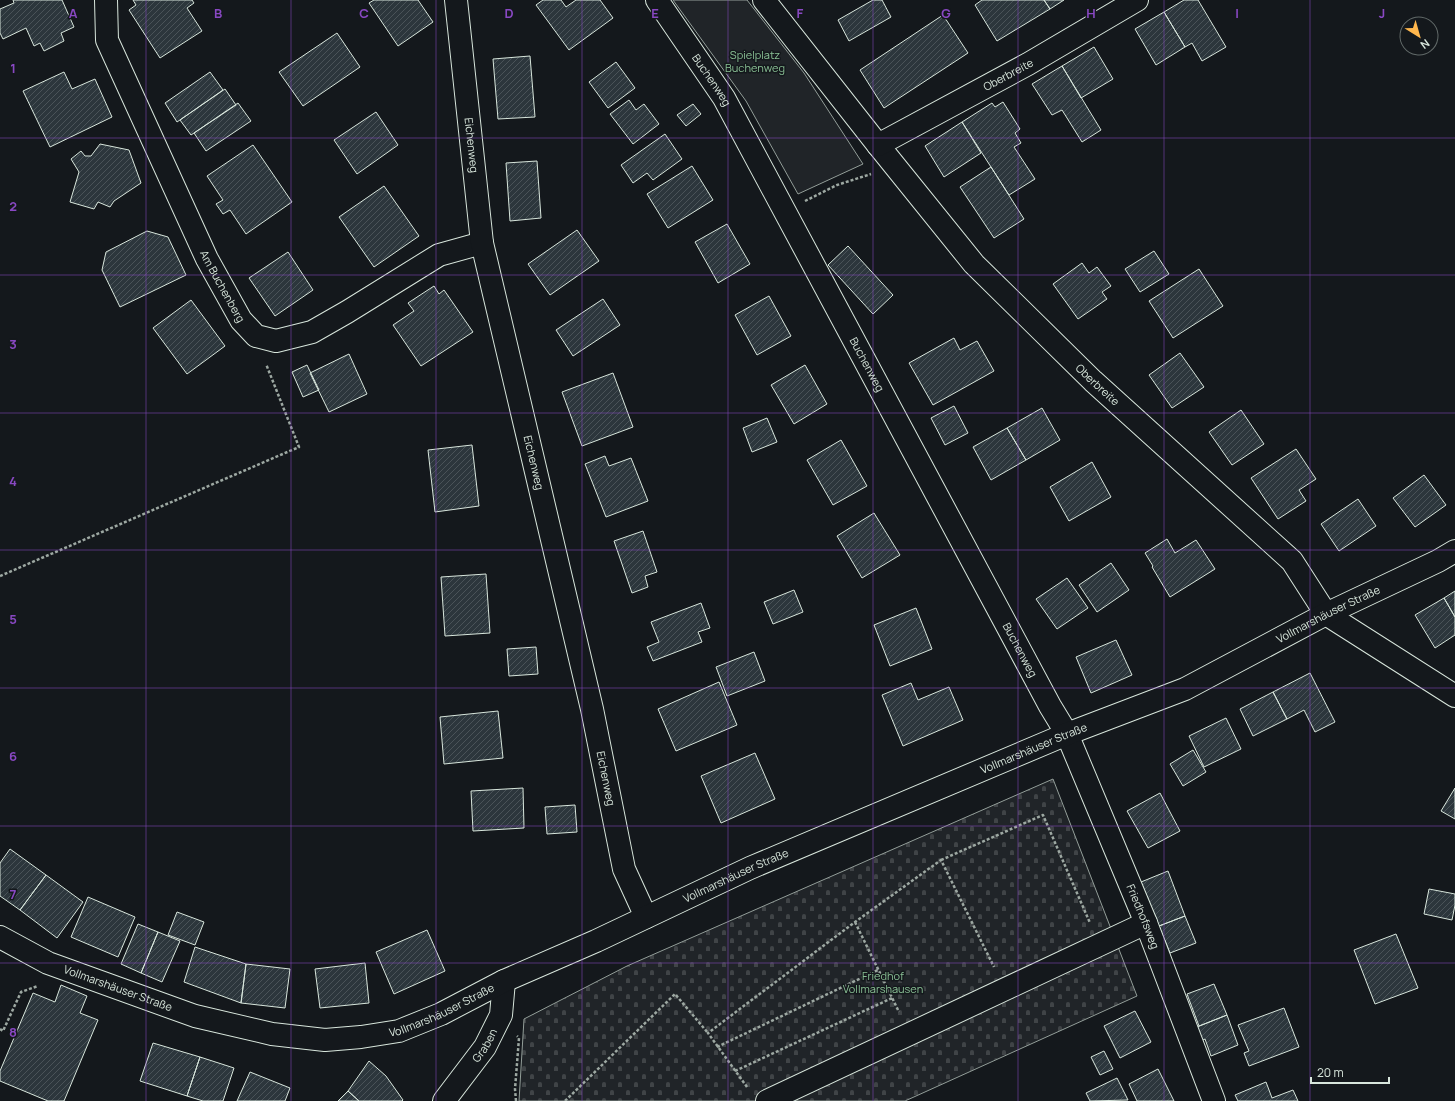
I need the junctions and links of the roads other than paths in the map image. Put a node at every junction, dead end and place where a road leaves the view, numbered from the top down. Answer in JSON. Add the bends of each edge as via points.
{"nodes":[{"id":1,"x":106,"y":0,"type":"edge"},
{"id":2,"x":456,"y":0,"type":"edge"},
{"id":3,"x":657,"y":0,"type":"edge"},
{"id":4,"x":764,"y":0,"type":"edge"},
{"id":5,"x":1137,"y":0,"type":"edge"},
{"id":6,"x":878,"y":145,"type":"junction"},
{"id":7,"x":482,"y":243,"type":"junction"},
{"id":8,"x":1455,"y":551,"type":"edge"},
{"id":9,"x":1326,"y":614,"type":"junction"},
{"id":10,"x":1455,"y":696,"type":"edge"},
{"id":11,"x":1067,"y":734,"type":"junction"},
{"id":12,"x":646,"y":917,"type":"junction"},
{"id":13,"x":1146,"y":923,"type":"junction"},
{"id":14,"x":0,"y":937,"type":"edge"},
{"id":15,"x":504,"y":981,"type":"junction"},
{"id":16,"x":444,"y":1101,"type":"edge"},
{"id":17,"x":767,"y":1101,"type":"edge"},
{"id":18,"x":1214,"y":1101,"type":"edge"}],
"edges":[{"from":1,"to":7,"type":"street","name":"Am Buchenberg","via":[[107,40],[207,259],[241,320],[256,336],[276,341],[312,332],[439,256]]},
{"from":2,"to":7,"type":"street","name":"Eichenweg"},
{"from":3,"to":11,"type":"street","name":"Buchenweg","via":[[724,98],[1042,692]]},
{"from":4,"to":6,"type":"street","name":"Oberbreite"},
{"from":5,"to":6,"type":"street","name":"Oberbreite","via":[[1028,64]]},
{"from":6,"to":9,"type":"street","name":"Oberbreite","via":[[974,264],[1093,381],[1292,561]]},
{"from":7,"to":12,"type":"street","name":"Eichenweg","via":[[592,709],[624,869]]},
{"from":8,"to":9,"type":"street","name":"Vollmarshäuser Straße"},
{"from":9,"to":10,"type":"street"},
{"from":9,"to":11,"type":"street","name":"Vollmarshäuser Straße","via":[[1185,689]]},
{"from":11,"to":12,"type":"street","name":"Vollmarshäuser Straße","via":[[750,868]]},
{"from":11,"to":13,"type":"street","name":"Friedhofsweg"},
{"from":12,"to":15,"type":"street","name":"Vollmarshäuser Straße"},
{"from":13,"to":17,"type":"street"},
{"from":13,"to":18,"type":"street","name":"Friedhofsweg"},
{"from":14,"to":15,"type":"street","name":"Vollmarshäuser Straße","via":[[48,963],[195,1016],[272,1034],[325,1040],[399,1031],[441,1014]]},
{"from":15,"to":16,"type":"street","name":"Graben","via":[[501,1016],[485,1047]]}]}
